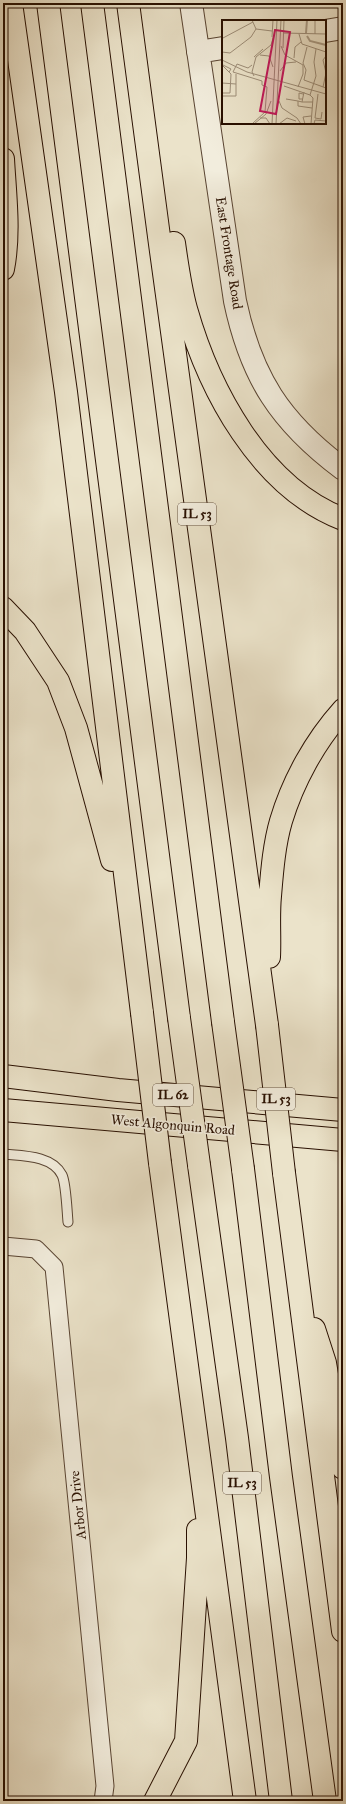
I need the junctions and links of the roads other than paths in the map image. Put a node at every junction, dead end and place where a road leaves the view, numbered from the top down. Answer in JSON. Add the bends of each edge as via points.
{"nodes":[{"id":1,"x":11,"y":3,"type":"edge"},
{"id":2,"x":48,"y":3,"type":"edge"},
{"id":3,"x":92,"y":3,"type":"edge"},
{"id":4,"x":128,"y":3,"type":"edge"},
{"id":5,"x":191,"y":3,"type":"edge"},
{"id":6,"x":343,"y":28,"type":"edge"},
{"id":7,"x":326,"y":31,"type":"edge"},
{"id":8,"x":222,"y":48,"type":"edge"},
{"id":9,"x":198,"y":52,"type":"junction"},
{"id":10,"x":139,"y":80,"type":"junction"},
{"id":11,"x":3,"y":159,"type":"edge"},
{"id":12,"x":3,"y":269,"type":"edge"},
{"id":13,"x":343,"y":469,"type":"edge"},
{"id":14,"x":343,"y":519,"type":"edge"},
{"id":15,"x":3,"y":608,"type":"edge"},
{"id":16,"x":343,"y":710,"type":"edge"},
{"id":17,"x":132,"y":932,"type":"junction"},
{"id":18,"x":267,"y":1024,"type":"junction"},
{"id":19,"x":3,"y":1076,"type":"edge"},
{"id":20,"x":3,"y":1110,"type":"edge"},
{"id":21,"x":343,"y":1110,"type":"edge"},
{"id":22,"x":343,"y":1140,"type":"edge"},
{"id":23,"x":3,"y":1154,"type":"edge"},
{"id":24,"x":68,"y":1222,"type":"dead end"},
{"id":25,"x":3,"y":1246,"type":"edge"},
{"id":26,"x":298,"y":1282,"type":"junction"},
{"id":27,"x":198,"y":1451,"type":"junction"},
{"id":28,"x":343,"y":1468,"type":"edge"},
{"id":29,"x":343,"y":1630,"type":"edge"},
{"id":30,"x":103,"y":1801,"type":"edge"},
{"id":31,"x":155,"y":1801,"type":"edge"},
{"id":32,"x":245,"y":1801,"type":"edge"},
{"id":33,"x":281,"y":1801,"type":"edge"},
{"id":34,"x":325,"y":1801,"type":"edge"}],
"edges":[{"from":1,"to":17,"type":"main road","number":"IL 53","via":[[66,392]]},
{"from":2,"to":33,"type":"main road","number":"IL 53","bridge":true,"via":[[179,1018],[237,1438]]},
{"from":3,"to":34,"type":"main road","number":"IL 53","bridge":true,"via":[[222,1022]]},
{"from":4,"to":10,"type":"main road","number":"IL 53"},
{"from":5,"to":9,"type":"street","name":"East Frontage Road"},
{"from":6,"to":7,"type":"street"},
{"from":8,"to":9,"type":"street"},
{"from":9,"to":13,"type":"street","name":"East Frontage Road","via":[[235,301],[244,340],[258,373],[287,418],[303,436]]},
{"from":10,"to":14,"type":"main road","via":[[167,204],[186,308],[219,396],[244,435],[276,473],[309,502]]},
{"from":10,"to":18,"type":"main road","number":"IL 53"},
{"from":11,"to":12,"type":"main road","via":[[6,208],[6,250]]},
{"from":15,"to":17,"type":"main road","via":[[25,631],[58,681],[76,728]]},
{"from":16,"to":18,"type":"main road","via":[[306,762],[281,822],[270,897]]},
{"from":17,"to":27,"type":"main road","number":"IL 53","bridge":true},
{"from":18,"to":26,"type":"main road","number":"IL 53","bridge":true},
{"from":19,"to":21,"type":"main road","name":"West Algonquin Road","number":"IL 62","via":[[118,1090]]},
{"from":20,"to":22,"type":"main road","name":"West Algonquin Road","number":"IL 62"},
{"from":23,"to":24,"type":"lane","via":[[32,1157],[53,1163],[63,1175]]},
{"from":25,"to":30,"type":"street","name":"Arbor Drive","via":[[36,1249],[54,1267],[105,1786]]},
{"from":26,"to":28,"type":"main road","via":[[325,1363]]},
{"from":26,"to":29,"type":"main road","number":"IL 53"},
{"from":27,"to":31,"type":"main road","via":[[198,1558],[186,1741]]},
{"from":27,"to":32,"type":"main road","number":"IL 53"}]}
